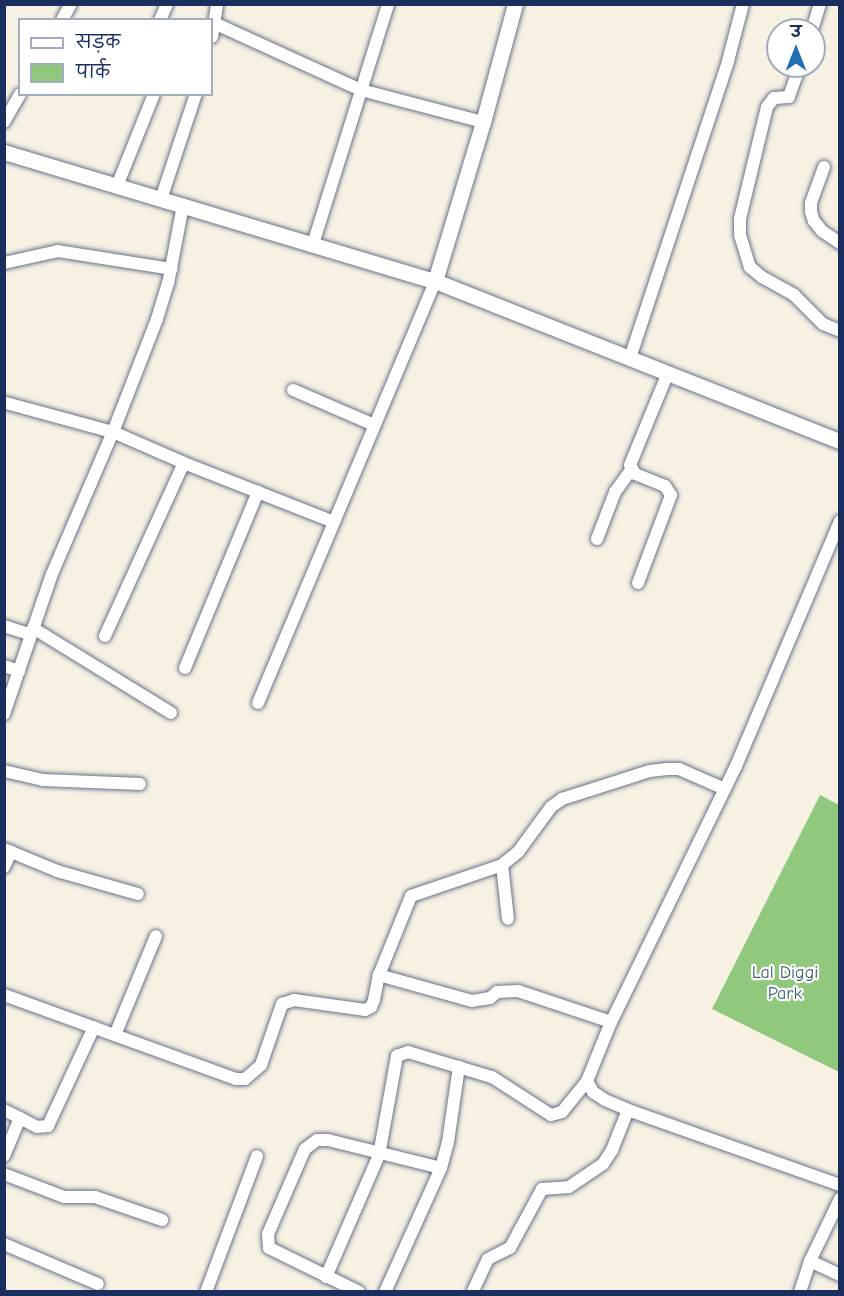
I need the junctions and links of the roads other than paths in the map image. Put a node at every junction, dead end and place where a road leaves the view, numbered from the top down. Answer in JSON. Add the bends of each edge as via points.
{"nodes":[{"id":1,"x":70,"y":4,"type":"edge"},
{"id":2,"x":167,"y":4,"type":"edge"},
{"id":3,"x":217,"y":4,"type":"edge"},
{"id":4,"x":388,"y":4,"type":"edge"},
{"id":5,"x":515,"y":4,"type":"edge"},
{"id":6,"x":743,"y":4,"type":"edge"},
{"id":7,"x":63,"y":18,"type":"edge"},
{"id":8,"x":161,"y":18,"type":"edge"},
{"id":9,"x":214,"y":23,"type":"junction"},
{"id":10,"x":213,"y":30,"type":"edge"},
{"id":11,"x":796,"y":78,"type":"edge"},
{"id":12,"x":361,"y":90,"type":"junction"},
{"id":13,"x":19,"y":96,"type":"edge"},
{"id":14,"x":153,"y":96,"type":"edge"},
{"id":15,"x":195,"y":96,"type":"edge"},
{"id":16,"x":4,"y":122,"type":"edge"},
{"id":17,"x":483,"y":122,"type":"junction"},
{"id":18,"x":4,"y":152,"type":"edge"},
{"id":19,"x":824,"y":167,"type":"dead end"},
{"id":20,"x":117,"y":186,"type":"junction"},
{"id":21,"x":161,"y":199,"type":"junction"},
{"id":22,"x":183,"y":206,"type":"junction"},
{"id":23,"x":840,"y":243,"type":"edge"},
{"id":24,"x":313,"y":244,"type":"junction"},
{"id":25,"x":4,"y":263,"type":"edge"},
{"id":26,"x":172,"y":269,"type":"junction"},
{"id":27,"x":435,"y":281,"type":"junction"},
{"id":28,"x":840,"y":331,"type":"edge"},
{"id":29,"x":630,"y":357,"type":"junction"},
{"id":30,"x":668,"y":373,"type":"junction"},
{"id":31,"x":293,"y":390,"type":"dead end"},
{"id":32,"x":6,"y":403,"type":"dead end"},
{"id":33,"x":374,"y":425,"type":"junction"},
{"id":34,"x":113,"y":432,"type":"junction"},
{"id":35,"x":840,"y":441,"type":"edge"},
{"id":36,"x":184,"y":463,"type":"junction"},
{"id":37,"x":631,"y":470,"type":"junction"},
{"id":38,"x":258,"y":492,"type":"junction"},
{"id":39,"x":840,"y":521,"type":"edge"},
{"id":40,"x":334,"y":522,"type":"junction"},
{"id":41,"x":597,"y":539,"type":"dead end"},
{"id":42,"x":638,"y":583,"type":"dead end"},
{"id":43,"x":4,"y":626,"type":"edge"},
{"id":44,"x":32,"y":631,"type":"junction"},
{"id":45,"x":105,"y":636,"type":"dead end"},
{"id":46,"x":4,"y":666,"type":"edge"},
{"id":47,"x":185,"y":668,"type":"dead end"},
{"id":48,"x":19,"y":671,"type":"junction"},
{"id":49,"x":258,"y":703,"type":"dead end"},
{"id":50,"x":171,"y":713,"type":"dead end"},
{"id":51,"x":4,"y":714,"type":"edge"},
{"id":52,"x":4,"y":771,"type":"edge"},
{"id":53,"x":140,"y":784,"type":"dead end"},
{"id":54,"x":725,"y":789,"type":"junction"},
{"id":55,"x":8,"y":850,"type":"edge"},
{"id":56,"x":502,"y":864,"type":"junction"},
{"id":57,"x":4,"y":867,"type":"edge"},
{"id":58,"x":138,"y":894,"type":"dead end"},
{"id":59,"x":507,"y":919,"type":"dead end"},
{"id":60,"x":156,"y":936,"type":"dead end"},
{"id":61,"x":379,"y":975,"type":"junction"},
{"id":62,"x":4,"y":995,"type":"edge"},
{"id":63,"x":611,"y":1022,"type":"junction"},
{"id":64,"x":94,"y":1027,"type":"junction"},
{"id":65,"x":115,"y":1035,"type":"junction"},
{"id":66,"x":459,"y":1067,"type":"junction"},
{"id":67,"x":587,"y":1081,"type":"junction"},
{"id":68,"x":4,"y":1110,"type":"edge"},
{"id":69,"x":628,"y":1110,"type":"junction"},
{"id":70,"x":20,"y":1118,"type":"junction"},
{"id":71,"x":379,"y":1155,"type":"junction"},
{"id":72,"x":4,"y":1156,"type":"edge"},
{"id":73,"x":256,"y":1156,"type":"dead end"},
{"id":74,"x":441,"y":1168,"type":"junction"},
{"id":75,"x":4,"y":1174,"type":"edge"},
{"id":76,"x":840,"y":1185,"type":"edge"},
{"id":77,"x":840,"y":1200,"type":"edge"},
{"id":78,"x":162,"y":1220,"type":"dead end"},
{"id":79,"x":4,"y":1244,"type":"edge"},
{"id":80,"x":810,"y":1261,"type":"junction"},
{"id":81,"x":840,"y":1275,"type":"edge"},
{"id":82,"x":326,"y":1277,"type":"junction"},
{"id":83,"x":98,"y":1284,"type":"dead end"},
{"id":84,"x":473,"y":1291,"type":"edge"},
{"id":85,"x":206,"y":1292,"type":"edge"},
{"id":86,"x":359,"y":1292,"type":"edge"},
{"id":87,"x":385,"y":1292,"type":"edge"},
{"id":88,"x":800,"y":1292,"type":"edge"}],
"edges":[{"from":1,"to":7,"type":"street"},
{"from":2,"to":8,"type":"street"},
{"from":3,"to":9,"type":"street"},
{"from":4,"to":12,"type":"street"},
{"from":5,"to":17,"type":"street"},
{"from":6,"to":29,"type":"street"},
{"from":9,"to":10,"type":"street"},
{"from":9,"to":12,"type":"street"},
{"from":11,"to":28,"type":"street","via":[[789,97],[774,98],[767,106],[740,219],[740,235],[750,267],[794,295],[823,324]]},
{"from":12,"to":17,"type":"street"},
{"from":12,"to":24,"type":"street"},
{"from":13,"to":16,"type":"street"},
{"from":14,"to":20,"type":"street"},
{"from":15,"to":21,"type":"street"},
{"from":17,"to":27,"type":"street"},
{"from":18,"to":20,"type":"street"},
{"from":19,"to":23,"type":"street","via":[[811,212],[822,231]]},
{"from":20,"to":21,"type":"street"},
{"from":21,"to":22,"type":"street"},
{"from":22,"to":24,"type":"street"},
{"from":22,"to":26,"type":"street"},
{"from":24,"to":27,"type":"street"},
{"from":25,"to":26,"type":"street","via":[[58,251]]},
{"from":26,"to":34,"type":"street"},
{"from":27,"to":29,"type":"street"},
{"from":27,"to":33,"type":"street"},
{"from":29,"to":30,"type":"street"},
{"from":30,"to":35,"type":"street"},
{"from":30,"to":37,"type":"street","via":[[632,458]]},
{"from":31,"to":33,"type":"street"},
{"from":32,"to":34,"type":"street"},
{"from":33,"to":40,"type":"street"},
{"from":34,"to":36,"type":"street"},
{"from":34,"to":44,"type":"street"},
{"from":36,"to":38,"type":"street"},
{"from":36,"to":45,"type":"street"},
{"from":37,"to":41,"type":"street","via":[[615,492]]},
{"from":37,"to":42,"type":"street","via":[[665,486],[671,495]]},
{"from":38,"to":40,"type":"street"},
{"from":38,"to":47,"type":"street"},
{"from":39,"to":54,"type":"street"},
{"from":40,"to":49,"type":"street"},
{"from":43,"to":44,"type":"street"},
{"from":44,"to":48,"type":"street"},
{"from":44,"to":50,"type":"street"},
{"from":46,"to":48,"type":"street"},
{"from":48,"to":51,"type":"street"},
{"from":52,"to":53,"type":"street","via":[[43,780]]},
{"from":54,"to":56,"type":"street","via":[[690,773],[667,769],[573,794],[551,807],[518,852]]},
{"from":54,"to":63,"type":"street"},
{"from":55,"to":57,"type":"street"},
{"from":55,"to":58,"type":"street","via":[[57,871]]},
{"from":56,"to":59,"type":"street"},
{"from":56,"to":61,"type":"street","via":[[411,896]]},
{"from":60,"to":65,"type":"street"},
{"from":61,"to":63,"type":"street","via":[[472,1001],[490,998],[497,992],[518,991]]},
{"from":61,"to":65,"type":"street","via":[[374,1000],[365,1010],[294,1000],[282,1004],[261,1065],[245,1079]]},
{"from":62,"to":64,"type":"street"},
{"from":63,"to":67,"type":"street"},
{"from":64,"to":65,"type":"street"},
{"from":64,"to":70,"type":"street","via":[[48,1126],[37,1127]]},
{"from":66,"to":67,"type":"street","via":[[492,1077],[551,1116],[562,1112]]},
{"from":66,"to":71,"type":"street","via":[[408,1052],[397,1056]]},
{"from":66,"to":74,"type":"street"},
{"from":67,"to":69,"type":"street","via":[[593,1092]]},
{"from":68,"to":70,"type":"street"},
{"from":69,"to":76,"type":"street"},
{"from":69,"to":84,"type":"street","via":[[603,1164],[569,1187],[542,1189],[510,1248],[488,1259]]},
{"from":70,"to":72,"type":"street"},
{"from":71,"to":74,"type":"street"},
{"from":71,"to":82,"type":"street"},
{"from":71,"to":82,"type":"street","via":[[328,1140],[310,1144],[268,1234],[269,1248],[275,1253]]},
{"from":73,"to":85,"type":"street"},
{"from":74,"to":87,"type":"street"},
{"from":75,"to":78,"type":"street","via":[[64,1197],[95,1197]]},
{"from":77,"to":80,"type":"street"},
{"from":79,"to":83,"type":"street"},
{"from":80,"to":81,"type":"street"},
{"from":80,"to":88,"type":"street"},
{"from":82,"to":86,"type":"street"}]}
